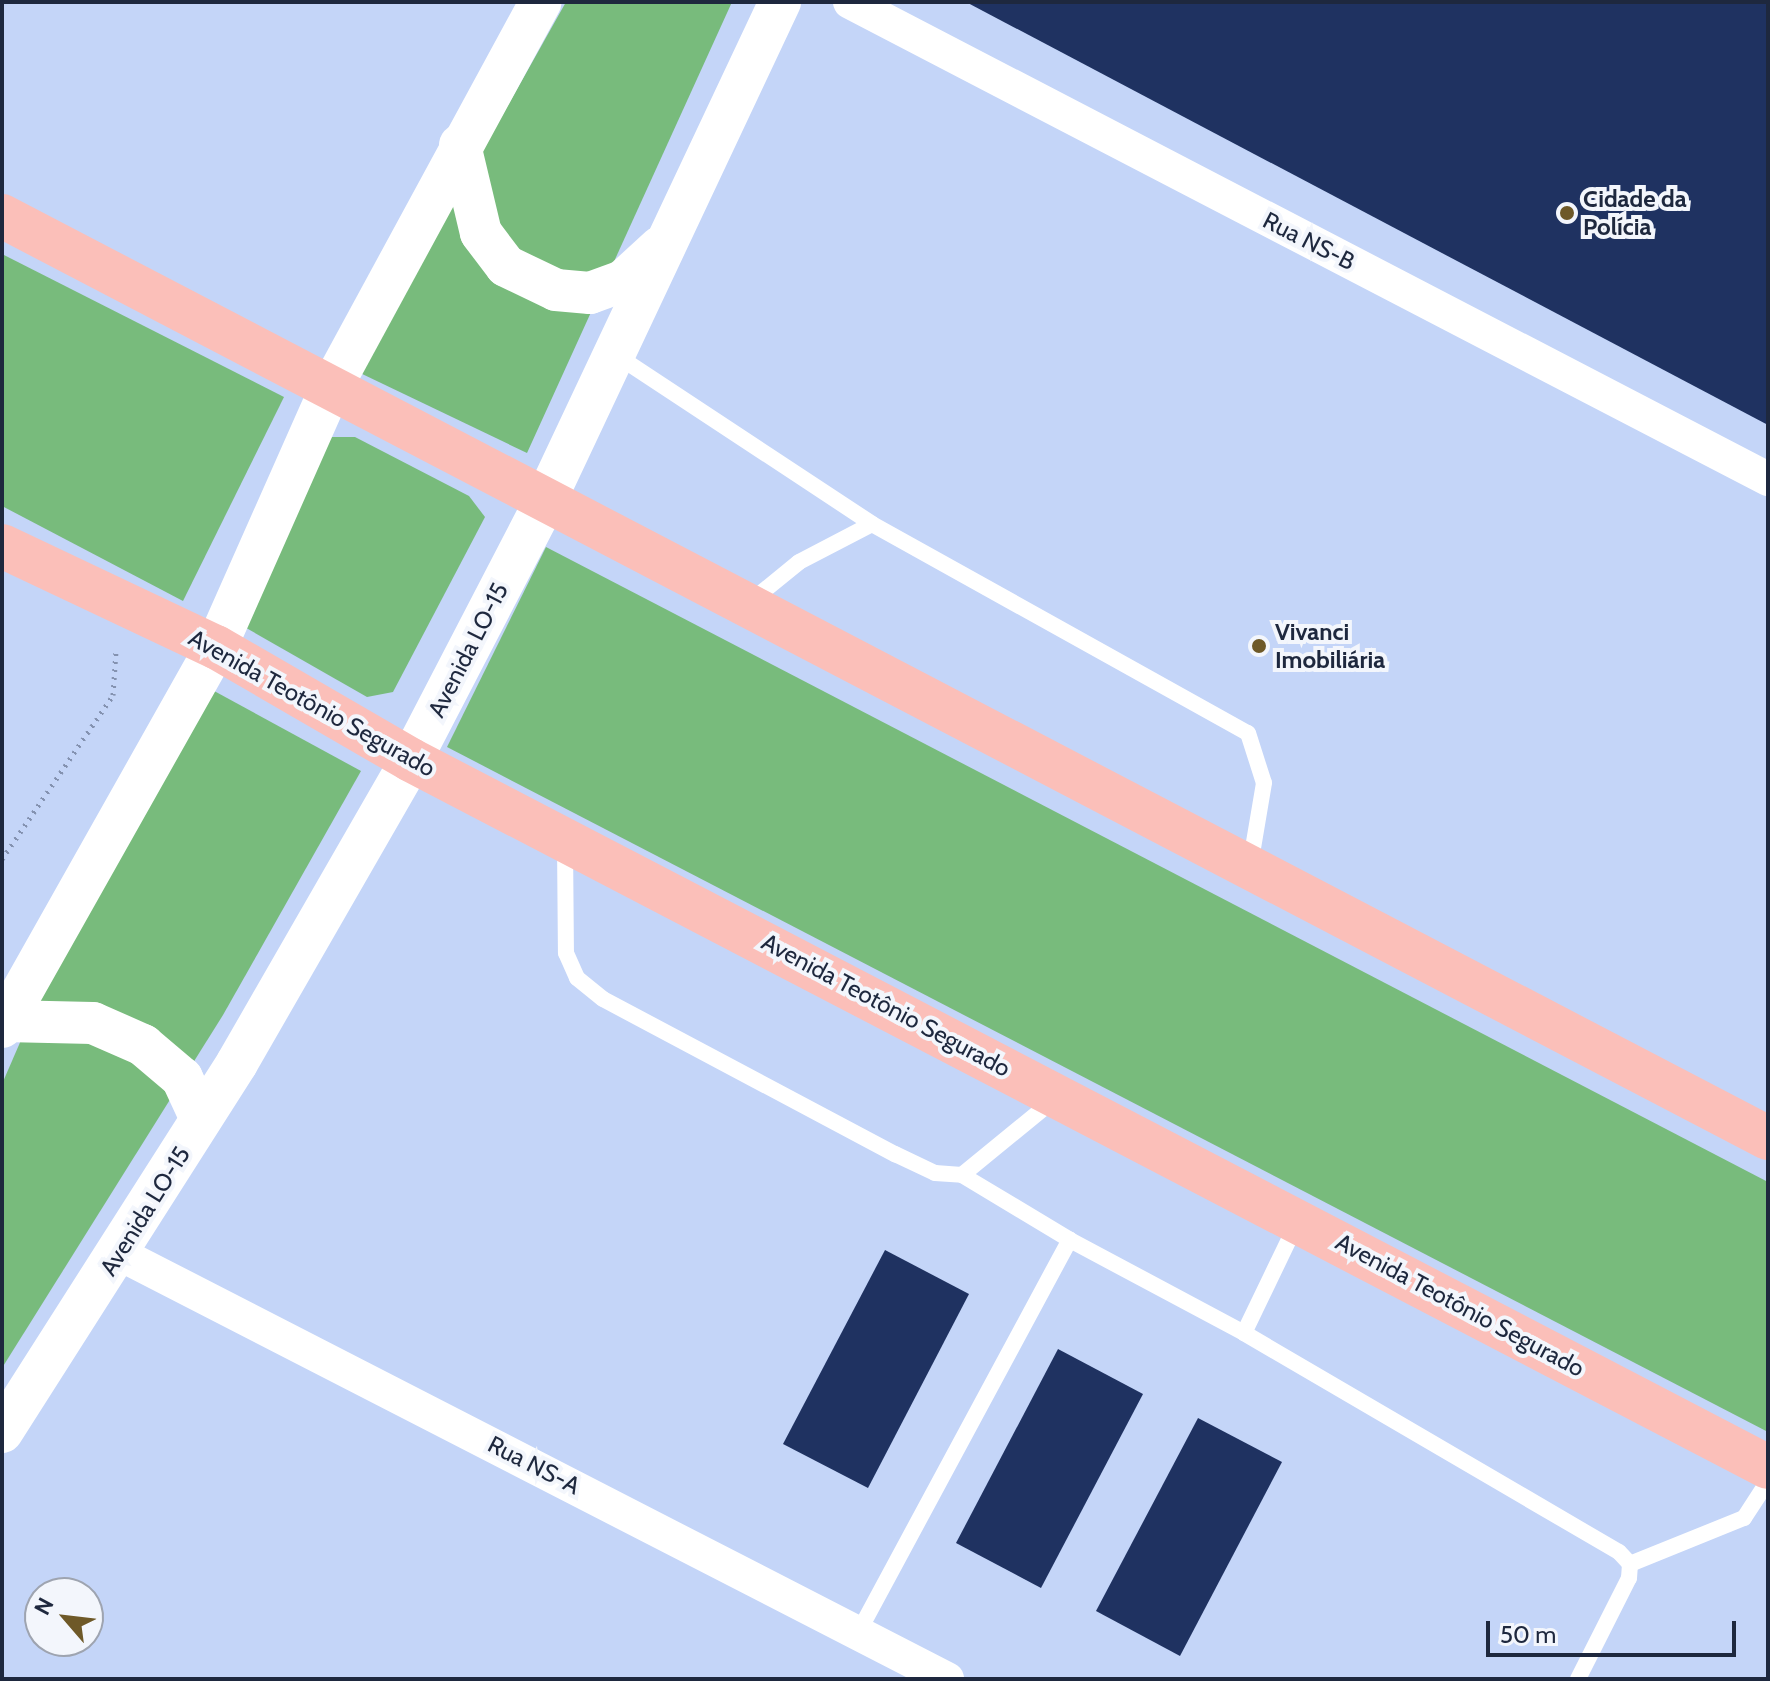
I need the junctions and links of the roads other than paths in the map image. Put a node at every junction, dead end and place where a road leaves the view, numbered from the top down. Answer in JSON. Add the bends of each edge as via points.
{"nodes":[{"id":1,"x":541,"y":2,"type":"edge"},
{"id":2,"x":780,"y":2,"type":"edge"},
{"id":3,"x":850,"y":2,"type":"edge"},
{"id":4,"x":460,"y":145,"type":"junction"},
{"id":5,"x":2,"y":216,"type":"edge"},
{"id":6,"x":671,"y":237,"type":"junction"},
{"id":7,"x":615,"y":355,"type":"junction"},
{"id":8,"x":331,"y":388,"type":"junction"},
{"id":9,"x":1768,"y":479,"type":"edge"},
{"id":10,"x":545,"y":501,"type":"junction"},
{"id":11,"x":872,"y":524,"type":"junction"},
{"id":12,"x":2,"y":546,"type":"edge"},
{"id":13,"x":744,"y":606,"type":"junction"},
{"id":14,"x":216,"y":647,"type":"junction"},
{"id":15,"x":411,"y":760,"type":"junction"},
{"id":16,"x":565,"y":838,"type":"junction"},
{"id":17,"x":1250,"y":868,"type":"junction"},
{"id":18,"x":4,"y":1024,"type":"edge"},
{"id":19,"x":1058,"y":1096,"type":"junction"},
{"id":20,"x":201,"y":1119,"type":"junction"},
{"id":21,"x":1768,"y":1138,"type":"edge"},
{"id":22,"x":962,"y":1175,"type":"junction"},
{"id":23,"x":1299,"y":1220,"type":"junction"},
{"id":24,"x":1070,"y":1240,"type":"junction"},
{"id":25,"x":120,"y":1254,"type":"junction"},
{"id":26,"x":1244,"y":1333,"type":"junction"},
{"id":27,"x":2,"y":1432,"type":"edge"},
{"id":28,"x":1768,"y":1467,"type":"edge"},
{"id":29,"x":1768,"y":1481,"type":"edge"},
{"id":30,"x":1630,"y":1564,"type":"junction"},
{"id":31,"x":858,"y":1633,"type":"junction"},
{"id":32,"x":947,"y":1679,"type":"edge"},
{"id":33,"x":1578,"y":1679,"type":"edge"}],
"edges":[{"from":1,"to":4,"type":"street"},
{"from":2,"to":6,"type":"street","name":"Avenida LO-15"},
{"from":3,"to":9,"type":"street","name":"Rua NS-B"},
{"from":4,"to":6,"type":"street","via":[[481,233],[506,266],[556,290],[590,293],[623,281]]},
{"from":4,"to":8,"type":"street"},
{"from":5,"to":8,"type":"main road"},
{"from":6,"to":7,"type":"street","name":"Avenida LO-15"},
{"from":7,"to":10,"type":"street","name":"Avenida LO-15"},
{"from":7,"to":11,"type":"lane"},
{"from":8,"to":10,"type":"main road"},
{"from":8,"to":14,"type":"street"},
{"from":10,"to":13,"type":"main road"},
{"from":10,"to":15,"type":"street","name":"Avenida LO-15"},
{"from":11,"to":13,"type":"lane","via":[[799,562]]},
{"from":11,"to":17,"type":"lane","via":[[1248,733],[1264,783]]},
{"from":12,"to":14,"type":"main road","name":"Avenida Teotônio Segurado"},
{"from":13,"to":17,"type":"main road"},
{"from":14,"to":15,"type":"main road","name":"Avenida Teotônio Segurado"},
{"from":14,"to":18,"type":"street"},
{"from":15,"to":16,"type":"main road","name":"Avenida Teotônio Segurado"},
{"from":15,"to":20,"type":"street","name":"Avenida LO-15"},
{"from":16,"to":19,"type":"main road","name":"Avenida Teotônio Segurado"},
{"from":16,"to":22,"type":"lane","via":[[566,953],[577,978],[603,999],[895,1154],[935,1173]]},
{"from":17,"to":21,"type":"main road"},
{"from":18,"to":20,"type":"street","via":[[93,1023],[143,1045],[182,1078]]},
{"from":19,"to":22,"type":"lane"},
{"from":19,"to":23,"type":"main road","name":"Avenida Teotônio Segurado"},
{"from":20,"to":25,"type":"street","name":"Avenida LO-15"},
{"from":22,"to":24,"type":"lane"},
{"from":23,"to":26,"type":"lane"},
{"from":23,"to":28,"type":"main road","name":"Avenida Teotônio Segurado"},
{"from":24,"to":26,"type":"lane"},
{"from":24,"to":31,"type":"lane"},
{"from":25,"to":27,"type":"street","name":"Avenida LO-15"},
{"from":25,"to":31,"type":"street","name":"Rua NS-A"},
{"from":26,"to":30,"type":"lane","via":[[1619,1552]]},
{"from":29,"to":30,"type":"lane","via":[[1744,1518]]},
{"from":30,"to":33,"type":"lane","via":[[1629,1578]]},
{"from":31,"to":32,"type":"street","name":"Rua NS-A"}]}
